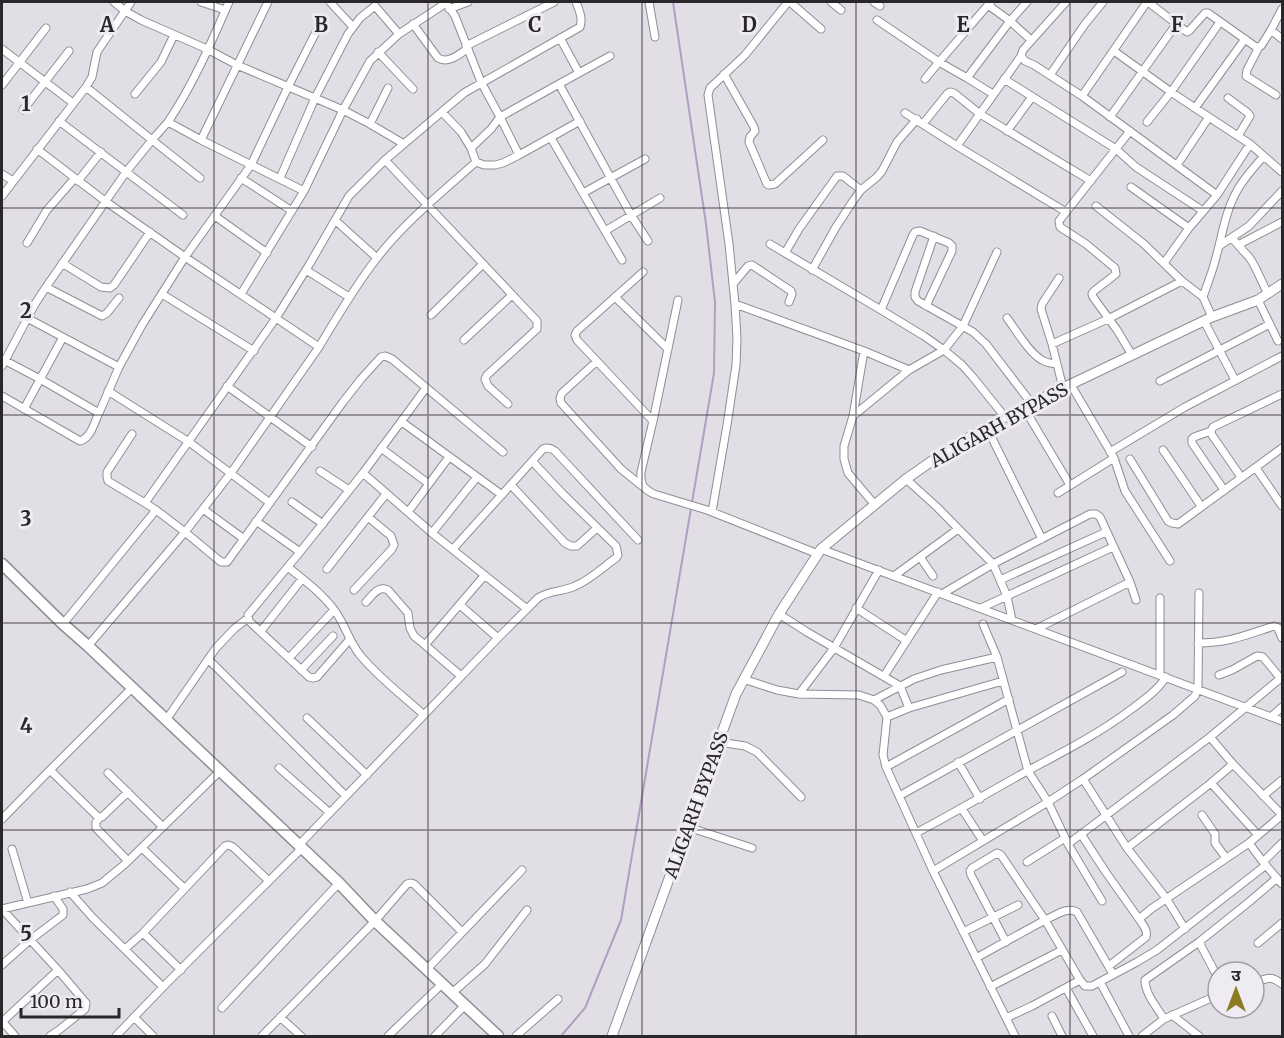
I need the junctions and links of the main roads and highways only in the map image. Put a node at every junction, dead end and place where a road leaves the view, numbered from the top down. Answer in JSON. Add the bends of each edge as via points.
{"nodes":[{"id":1,"x":1282,"y":284,"type":"edge"},
{"id":2,"x":2,"y":564,"type":"edge"},
{"id":3,"x":498,"y":1036,"type":"edge"},
{"id":4,"x":612,"y":1036,"type":"edge"}],
"edges":[{"from":1,"to":4,"type":"main road","name":"ALIGARH BYPASS","via":[[1258,300],[1132,355],[952,447],[906,479],[820,551],[778,614],[736,694]]},
{"from":2,"to":3,"type":"main road"}]}
